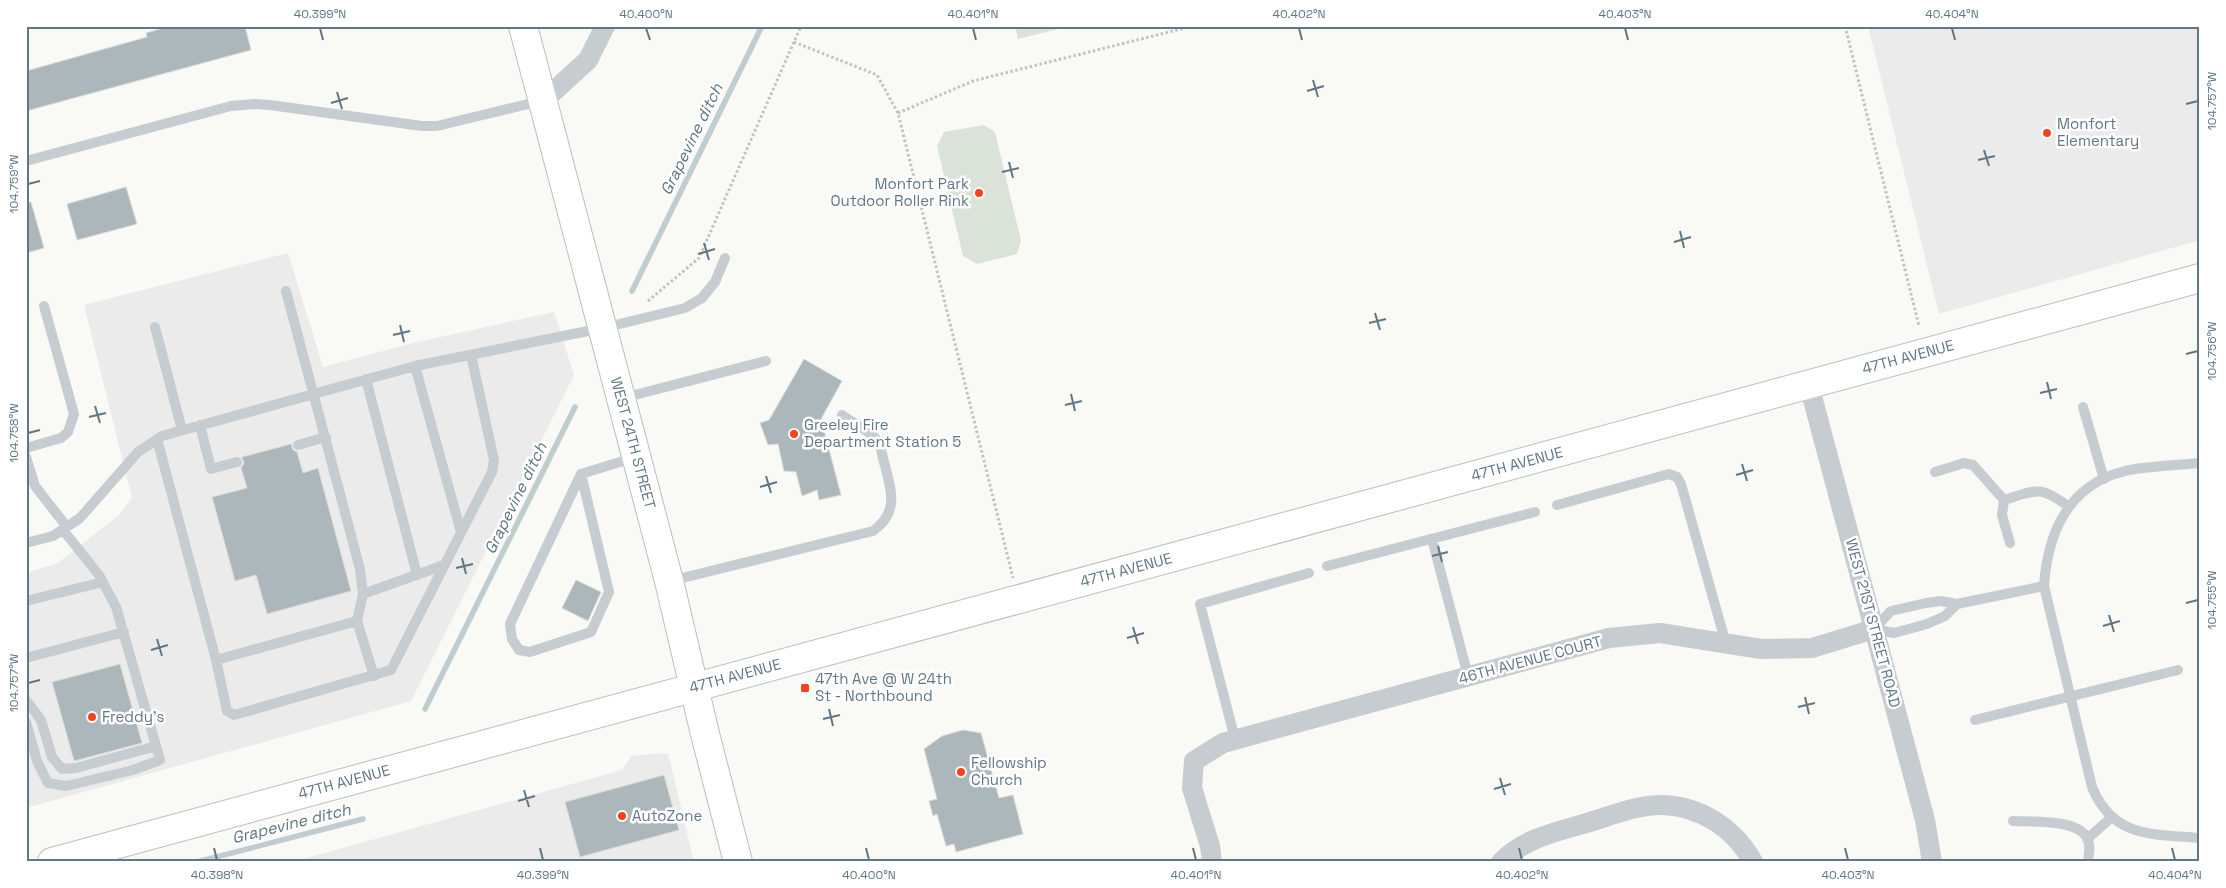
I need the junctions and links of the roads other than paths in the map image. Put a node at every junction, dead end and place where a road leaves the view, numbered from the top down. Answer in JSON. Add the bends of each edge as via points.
{"nodes":[{"id":1,"x":523,"y":26,"type":"edge"},
{"id":2,"x":605,"y":26,"type":"edge"},
{"id":3,"x":543,"y":101,"type":"junction"},
{"id":4,"x":26,"y":161,"type":"edge"},
{"id":5,"x":726,"y":258,"type":"dead end"},
{"id":6,"x":2200,"y":278,"type":"edge"},
{"id":7,"x":286,"y":292,"type":"dead end"},
{"id":8,"x":44,"y":306,"type":"dead end"},
{"id":9,"x":155,"y":327,"type":"dead end"},
{"id":10,"x":603,"y":328,"type":"junction"},
{"id":11,"x":471,"y":355,"type":"junction"},
{"id":12,"x":766,"y":361,"type":"dead end"},
{"id":13,"x":416,"y":366,"type":"junction"},
{"id":14,"x":366,"y":380,"type":"junction"},
{"id":15,"x":1809,"y":385,"type":"junction"},
{"id":16,"x":314,"y":394,"type":"junction"},
{"id":17,"x":622,"y":398,"type":"junction"},
{"id":18,"x":2083,"y":407,"type":"dead end"},
{"id":19,"x":842,"y":415,"type":"dead end"},
{"id":20,"x":200,"y":425,"type":"junction"},
{"id":21,"x":182,"y":430,"type":"junction"},
{"id":22,"x":326,"y":437,"type":"junction"},
{"id":23,"x":157,"y":439,"type":"junction"},
{"id":24,"x":298,"y":445,"type":"dead end"},
{"id":25,"x":26,"y":448,"type":"edge"},
{"id":26,"x":26,"y":457,"type":"edge"},
{"id":27,"x":637,"y":457,"type":"junction"},
{"id":28,"x":237,"y":462,"type":"dead end"},
{"id":29,"x":2200,"y":463,"type":"edge"},
{"id":30,"x":1935,"y":472,"type":"dead end"},
{"id":31,"x":581,"y":474,"type":"junction"},
{"id":32,"x":2104,"y":479,"type":"junction"},
{"id":33,"x":2004,"y":500,"type":"junction"},
{"id":34,"x":1557,"y":505,"type":"dead end"},
{"id":35,"x":2068,"y":506,"type":"junction"},
{"id":36,"x":1535,"y":512,"type":"dead end"},
{"id":37,"x":65,"y":528,"type":"junction"},
{"id":38,"x":461,"y":532,"type":"junction"},
{"id":39,"x":1432,"y":539,"type":"junction"},
{"id":40,"x":26,"y":543,"type":"edge"},
{"id":41,"x":2010,"y":544,"type":"dead end"},
{"id":42,"x":444,"y":565,"type":"junction"},
{"id":43,"x":1327,"y":566,"type":"dead end"},
{"id":44,"x":1309,"y":573,"type":"dead end"},
{"id":45,"x":417,"y":575,"type":"junction"},
{"id":46,"x":669,"y":581,"type":"junction"},
{"id":47,"x":103,"y":582,"type":"junction"},
{"id":48,"x":2044,"y":586,"type":"junction"},
{"id":49,"x":363,"y":594,"type":"junction"},
{"id":50,"x":26,"y":601,"type":"edge"},
{"id":51,"x":1957,"y":604,"type":"junction"},
{"id":52,"x":357,"y":622,"type":"junction"},
{"id":53,"x":1874,"y":629,"type":"junction"},
{"id":54,"x":124,"y":632,"type":"junction"},
{"id":55,"x":1726,"y":644,"type":"junction"},
{"id":56,"x":26,"y":658,"type":"edge"},
{"id":57,"x":216,"y":660,"type":"junction"},
{"id":58,"x":2178,"y":670,"type":"dead end"},
{"id":59,"x":374,"y":676,"type":"junction"},
{"id":60,"x":1468,"y":676,"type":"junction"},
{"id":61,"x":695,"y":687,"type":"junction"},
{"id":62,"x":2071,"y":696,"type":"junction"},
{"id":63,"x":26,"y":700,"type":"edge"},
{"id":64,"x":1975,"y":720,"type":"dead end"},
{"id":65,"x":26,"y":722,"type":"edge"},
{"id":66,"x":1235,"y":739,"type":"junction"},
{"id":67,"x":156,"y":746,"type":"junction"},
{"id":68,"x":2112,"y":818,"type":"junction"},
{"id":69,"x":2014,"y":821,"type":"dead end"},
{"id":70,"x":2087,"y":838,"type":"junction"},
{"id":71,"x":2200,"y":838,"type":"edge"},
{"id":72,"x":52,"y":862,"type":"edge"},
{"id":73,"x":738,"y":862,"type":"edge"},
{"id":74,"x":1212,"y":862,"type":"edge"},
{"id":75,"x":1501,"y":862,"type":"edge"},
{"id":76,"x":1753,"y":862,"type":"edge"},
{"id":77,"x":1932,"y":862,"type":"edge"},
{"id":78,"x":2088,"y":862,"type":"edge"}],
"edges":[{"from":1,"to":3,"type":"main road","name":"WEST 24TH STREET"},
{"from":2,"to":3,"type":"street","via":[[588,60]]},
{"from":3,"to":4,"type":"lane","via":[[438,126],[270,105],[231,106]]},
{"from":3,"to":10,"type":"main road","name":"WEST 24TH STREET"},
{"from":5,"to":10,"type":"lane","via":[[715,282],[702,298],[685,308]]},
{"from":6,"to":15,"type":"main road","name":"47TH AVENUE"},
{"from":7,"to":16,"type":"lane"},
{"from":8,"to":25,"type":"lane","via":[[74,414],[68,432],[62,438]]},
{"from":9,"to":21,"type":"lane"},
{"from":10,"to":11,"type":"lane"},
{"from":10,"to":17,"type":"main road","name":"WEST 24TH STREET"},
{"from":11,"to":13,"type":"lane"},
{"from":11,"to":38,"type":"lane","via":[[494,460],[492,472]]},
{"from":12,"to":17,"type":"lane"},
{"from":13,"to":14,"type":"lane"},
{"from":13,"to":38,"type":"lane"},
{"from":14,"to":16,"type":"lane"},
{"from":14,"to":45,"type":"lane"},
{"from":15,"to":53,"type":"street","name":"WEST 21ST STREET ROAD"},
{"from":15,"to":61,"type":"main road","name":"47TH AVENUE"},
{"from":16,"to":20,"type":"lane"},
{"from":16,"to":22,"type":"lane"},
{"from":17,"to":27,"type":"main road","name":"WEST 24TH STREET"},
{"from":18,"to":32,"type":"lane"},
{"from":19,"to":46,"type":"lane","via":[[878,440],[891,487],[888,515],[882,524],[873,531]]},
{"from":20,"to":21,"type":"lane"},
{"from":20,"to":28,"type":"lane","via":[[212,469]]},
{"from":21,"to":23,"type":"lane"},
{"from":22,"to":24,"type":"lane"},
{"from":22,"to":49,"type":"lane","via":[[360,569]]},
{"from":23,"to":37,"type":"lane","via":[[138,452],[98,500]]},
{"from":23,"to":57,"type":"lane"},
{"from":26,"to":37,"type":"lane","via":[[35,486]]},
{"from":27,"to":31,"type":"lane"},
{"from":27,"to":46,"type":"main road","name":"WEST 24TH STREET"},
{"from":29,"to":32,"type":"lane","via":[[2134,469]]},
{"from":30,"to":33,"type":"lane","via":[[1964,463],[1973,465]]},
{"from":31,"to":31,"type":"lane","via":[[510,624],[512,639],[519,650],[530,652],[591,632],[609,592]]},
{"from":32,"to":35,"type":"lane","via":[[2084,490]]},
{"from":33,"to":35,"type":"lane","via":[[2036,491],[2049,492]]},
{"from":33,"to":41,"type":"lane","via":[[2002,515]]},
{"from":34,"to":55,"type":"lane","via":[[1669,474],[1677,477]]},
{"from":35,"to":48,"type":"lane","via":[[2051,542]]},
{"from":36,"to":39,"type":"lane"},
{"from":37,"to":40,"type":"lane","via":[[53,536]]},
{"from":37,"to":47,"type":"lane"},
{"from":38,"to":42,"type":"lane"},
{"from":39,"to":43,"type":"lane"},
{"from":39,"to":60,"type":"lane"},
{"from":42,"to":45,"type":"lane"},
{"from":42,"to":59,"type":"lane","via":[[391,670]]},
{"from":44,"to":66,"type":"lane","via":[[1200,604]]},
{"from":45,"to":49,"type":"lane"},
{"from":46,"to":61,"type":"main road","name":"WEST 24TH STREET"},
{"from":47,"to":50,"type":"lane"},
{"from":47,"to":54,"type":"lane"},
{"from":48,"to":51,"type":"lane"},
{"from":48,"to":62,"type":"lane"},
{"from":49,"to":52,"type":"lane"},
{"from":51,"to":53,"type":"lane","via":[[1945,616],[1919,626],[1894,633]]},
{"from":51,"to":53,"type":"lane","via":[[1942,601],[1891,611]]},
{"from":52,"to":57,"type":"lane"},
{"from":52,"to":59,"type":"lane"},
{"from":53,"to":55,"type":"street","name":"46TH AVENUE COURT","via":[[1812,648],[1760,649]]},
{"from":53,"to":77,"type":"street","name":"WEST 21ST STREET ROAD","via":[[1925,820]]},
{"from":54,"to":56,"type":"lane"},
{"from":54,"to":67,"type":"lane"},
{"from":55,"to":60,"type":"street","name":"46TH AVENUE COURT","via":[[1660,633],[1609,638]]},
{"from":57,"to":59,"type":"lane","via":[[227,711],[234,715]]},
{"from":58,"to":62,"type":"lane"},
{"from":60,"to":66,"type":"street","name":"46TH AVENUE COURT"},
{"from":61,"to":72,"type":"main road","name":"47TH AVENUE"},
{"from":61,"to":73,"type":"main road","name":"WEST 24TH STREET"},
{"from":62,"to":64,"type":"lane"},
{"from":62,"to":68,"type":"lane","via":[[2092,787],[2099,804]]},
{"from":63,"to":67,"type":"lane","via":[[41,720],[52,757],[62,769]]},
{"from":65,"to":67,"type":"lane","via":[[37,761],[48,783],[66,786],[132,770],[160,760]]},
{"from":66,"to":74,"type":"street","name":"46TH AVENUE COURT","via":[[1194,762],[1192,788]]},
{"from":68,"to":70,"type":"lane"},
{"from":68,"to":71,"type":"lane","via":[[2146,833]]},
{"from":69,"to":70,"type":"lane","via":[[2069,825]]},
{"from":70,"to":78,"type":"lane"},
{"from":75,"to":76,"type":"street","via":[[1513,850],[1542,836],[1640,808],[1663,805],[1714,820],[1740,842]]}]}
